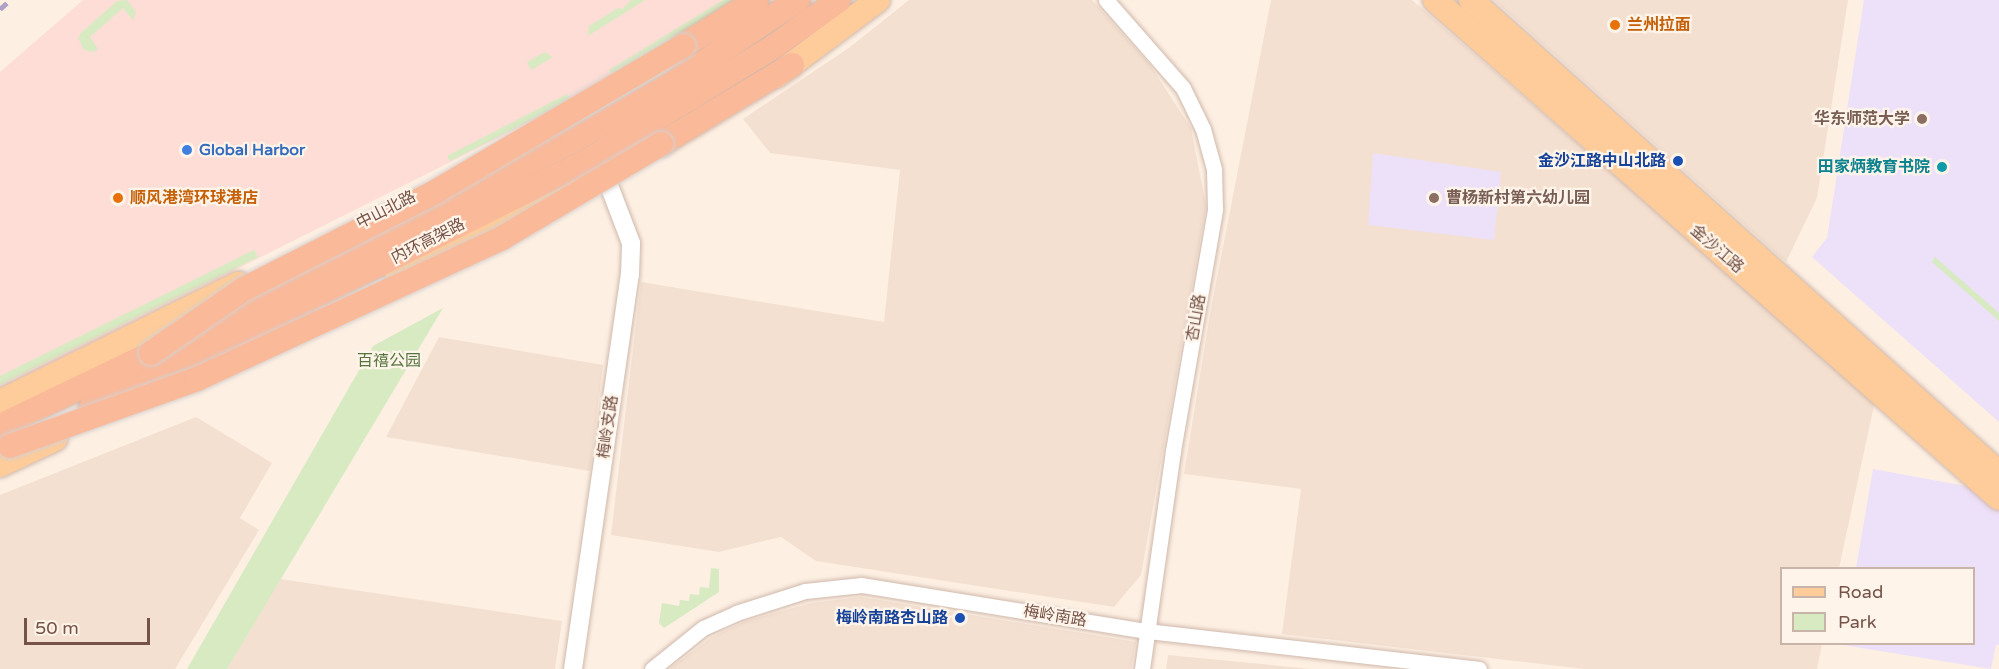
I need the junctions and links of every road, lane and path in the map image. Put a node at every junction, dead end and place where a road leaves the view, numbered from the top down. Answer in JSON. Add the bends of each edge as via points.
{"nodes":[{"id":1,"x":759,"y":0,"type":"edge"},
{"id":2,"x":798,"y":0,"type":"edge"},
{"id":3,"x":839,"y":0,"type":"edge"},
{"id":4,"x":878,"y":0,"type":"edge"},
{"id":5,"x":1106,"y":0,"type":"edge"},
{"id":6,"x":1435,"y":0,"type":"edge"},
{"id":7,"x":1471,"y":0,"type":"edge"},
{"id":8,"x":792,"y":65,"type":"junction"},
{"id":9,"x":610,"y":188,"type":"junction"},
{"id":10,"x":151,"y":353,"type":"junction"},
{"id":11,"x":188,"y":376,"type":"junction"},
{"id":12,"x":0,"y":402,"type":"edge"},
{"id":13,"x":3,"y":447,"type":"edge"},
{"id":14,"x":1999,"y":473,"type":"edge"},
{"id":15,"x":1999,"y":498,"type":"edge"},
{"id":16,"x":1147,"y":631,"type":"junction"},
{"id":17,"x":573,"y":669,"type":"edge"},
{"id":18,"x":652,"y":669,"type":"edge"},
{"id":19,"x":1142,"y":669,"type":"edge"},
{"id":20,"x":1479,"y":669,"type":"edge"}],
"edges":[{"from":1,"to":10,"type":"highway","bridge":true,"via":[[435,192],[244,289]]},
{"from":1,"to":12,"type":"main road","name":"中山北路","via":[[599,102]]},
{"from":2,"to":10,"type":"highway","name":"内环高架路","bridge":true,"via":[[674,82],[574,140]]},
{"from":3,"to":13,"type":"highway","name":"内环高架路","bridge":true,"via":[[776,45],[587,161]]},
{"from":4,"to":8,"type":"main road"},
{"from":5,"to":16,"type":"street","name":"杏山路","via":[[1183,88],[1203,129],[1214,169],[1215,210],[1173,451]]},
{"from":6,"to":15,"type":"main road","name":"金沙江路"},
{"from":7,"to":14,"type":"main road","name":"金沙江路"},
{"from":8,"to":9,"type":"main road"},
{"from":8,"to":11,"type":"main road","via":[[744,80],[622,158]]},
{"from":8,"to":13,"type":"highway","bridge":true,"via":[[502,238],[197,379]]},
{"from":9,"to":11,"type":"main road","via":[[509,246],[235,370]]},
{"from":9,"to":17,"type":"street","name":"梅岭支路","via":[[630,243],[630,275]]},
{"from":10,"to":13,"type":"highway","name":"内环高架路"},
{"from":11,"to":13,"type":"main road"},
{"from":16,"to":18,"type":"street","name":"梅岭南路","via":[[862,585],[805,591],[736,613],[703,628]]},
{"from":16,"to":19,"type":"street","name":"杏山路"},
{"from":16,"to":20,"type":"street","name":"梅岭南路"}]}
